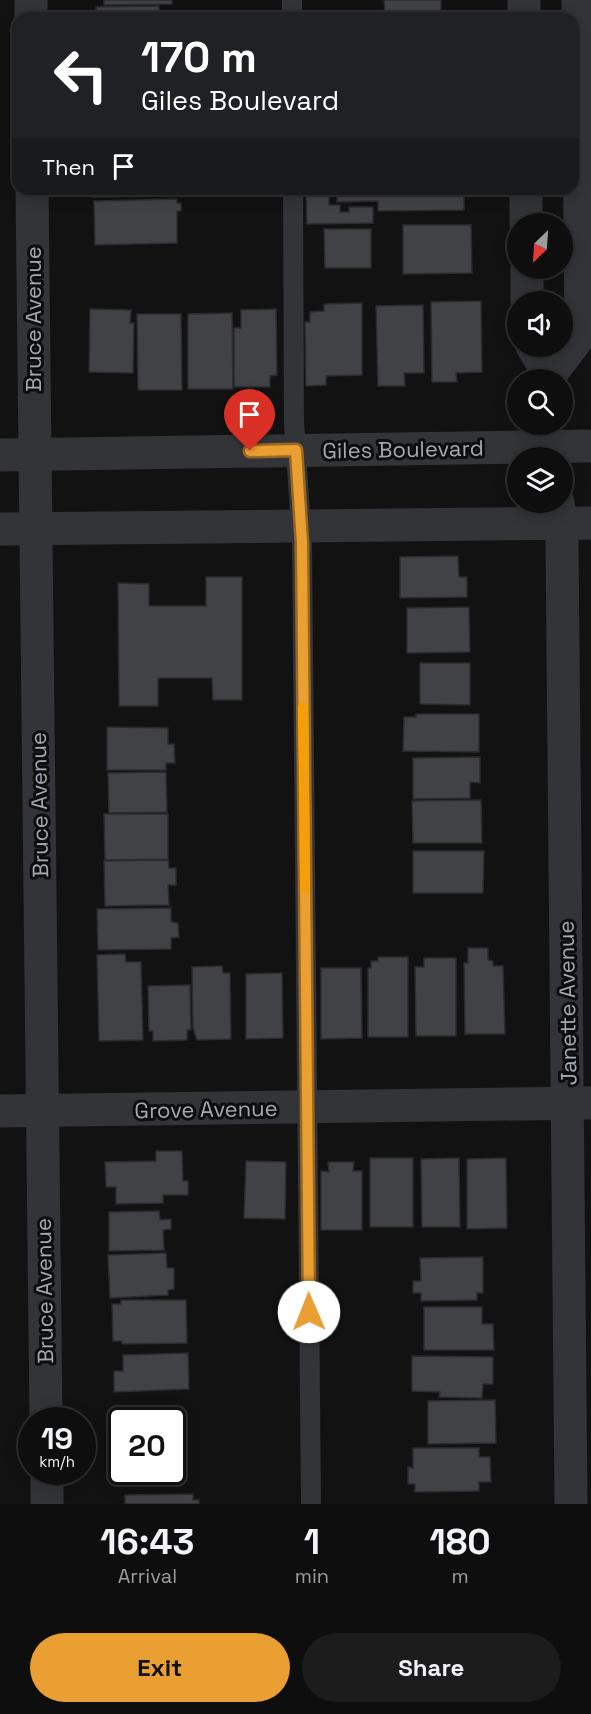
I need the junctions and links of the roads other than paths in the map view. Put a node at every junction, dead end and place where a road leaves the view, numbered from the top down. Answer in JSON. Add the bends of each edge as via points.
{"nodes":[{"id":1,"x":579,"y":111,"type":"edge"},
{"id":2,"x":32,"y":195,"type":"edge"},
{"id":3,"x":293,"y":195,"type":"edge"},
{"id":4,"x":526,"y":195,"type":"edge"},
{"id":5,"x":526,"y":213,"type":"edge"},
{"id":6,"x":556,"y":369,"type":"edge"},
{"id":7,"x":553,"y":443,"type":"edge"},
{"id":8,"x":591,"y":446,"type":"edge"},
{"id":9,"x":296,"y":450,"type":"junction"},
{"id":10,"x":34,"y":454,"type":"junction"},
{"id":11,"x":0,"y":455,"type":"edge"},
{"id":12,"x":570,"y":516,"type":"edge"},
{"id":13,"x":300,"y":527,"type":"junction"},
{"id":14,"x":35,"y":529,"type":"junction"},
{"id":15,"x":0,"y":530,"type":"edge"},
{"id":16,"x":579,"y":1103,"type":"edge"},
{"id":17,"x":307,"y":1107,"type":"junction"},
{"id":18,"x":0,"y":1111,"type":"edge"},
{"id":19,"x":42,"y":1111,"type":"junction"},
{"id":20,"x":46,"y":1407,"type":"edge"},
{"id":21,"x":47,"y":1485,"type":"edge"},
{"id":22,"x":47,"y":1504,"type":"edge"},
{"id":23,"x":311,"y":1504,"type":"edge"},
{"id":24,"x":571,"y":1504,"type":"edge"}],
"edges":[{"from":1,"to":6,"type":"street","via":[[581,334]]},
{"from":2,"to":10,"type":"street","name":"Bruce Avenue"},
{"from":3,"to":9,"type":"lane"},
{"from":4,"to":5,"type":"street"},
{"from":7,"to":8,"type":"street","name":"Giles Boulevard"},
{"from":7,"to":9,"type":"street","name":"Giles Boulevard"},
{"from":9,"to":10,"type":"street","name":"Giles Boulevard"},
{"from":9,"to":13,"type":"lane"},
{"from":10,"to":11,"type":"street","name":"Giles Boulevard"},
{"from":10,"to":14,"type":"street","name":"Bruce Avenue"},
{"from":12,"to":13,"type":"street"},
{"from":12,"to":16,"type":"street","name":"Janette Avenue"},
{"from":13,"to":14,"type":"street"},
{"from":13,"to":17,"type":"lane"},
{"from":14,"to":15,"type":"street"},
{"from":14,"to":19,"type":"street","name":"Bruce Avenue"},
{"from":16,"to":17,"type":"street","name":"Grove Avenue"},
{"from":16,"to":24,"type":"street","name":"Janette Avenue"},
{"from":17,"to":19,"type":"street","name":"Grove Avenue"},
{"from":17,"to":23,"type":"lane"},
{"from":18,"to":19,"type":"street","name":"Grove Avenue"},
{"from":19,"to":20,"type":"street","name":"Bruce Avenue"},
{"from":21,"to":22,"type":"street"}]}
